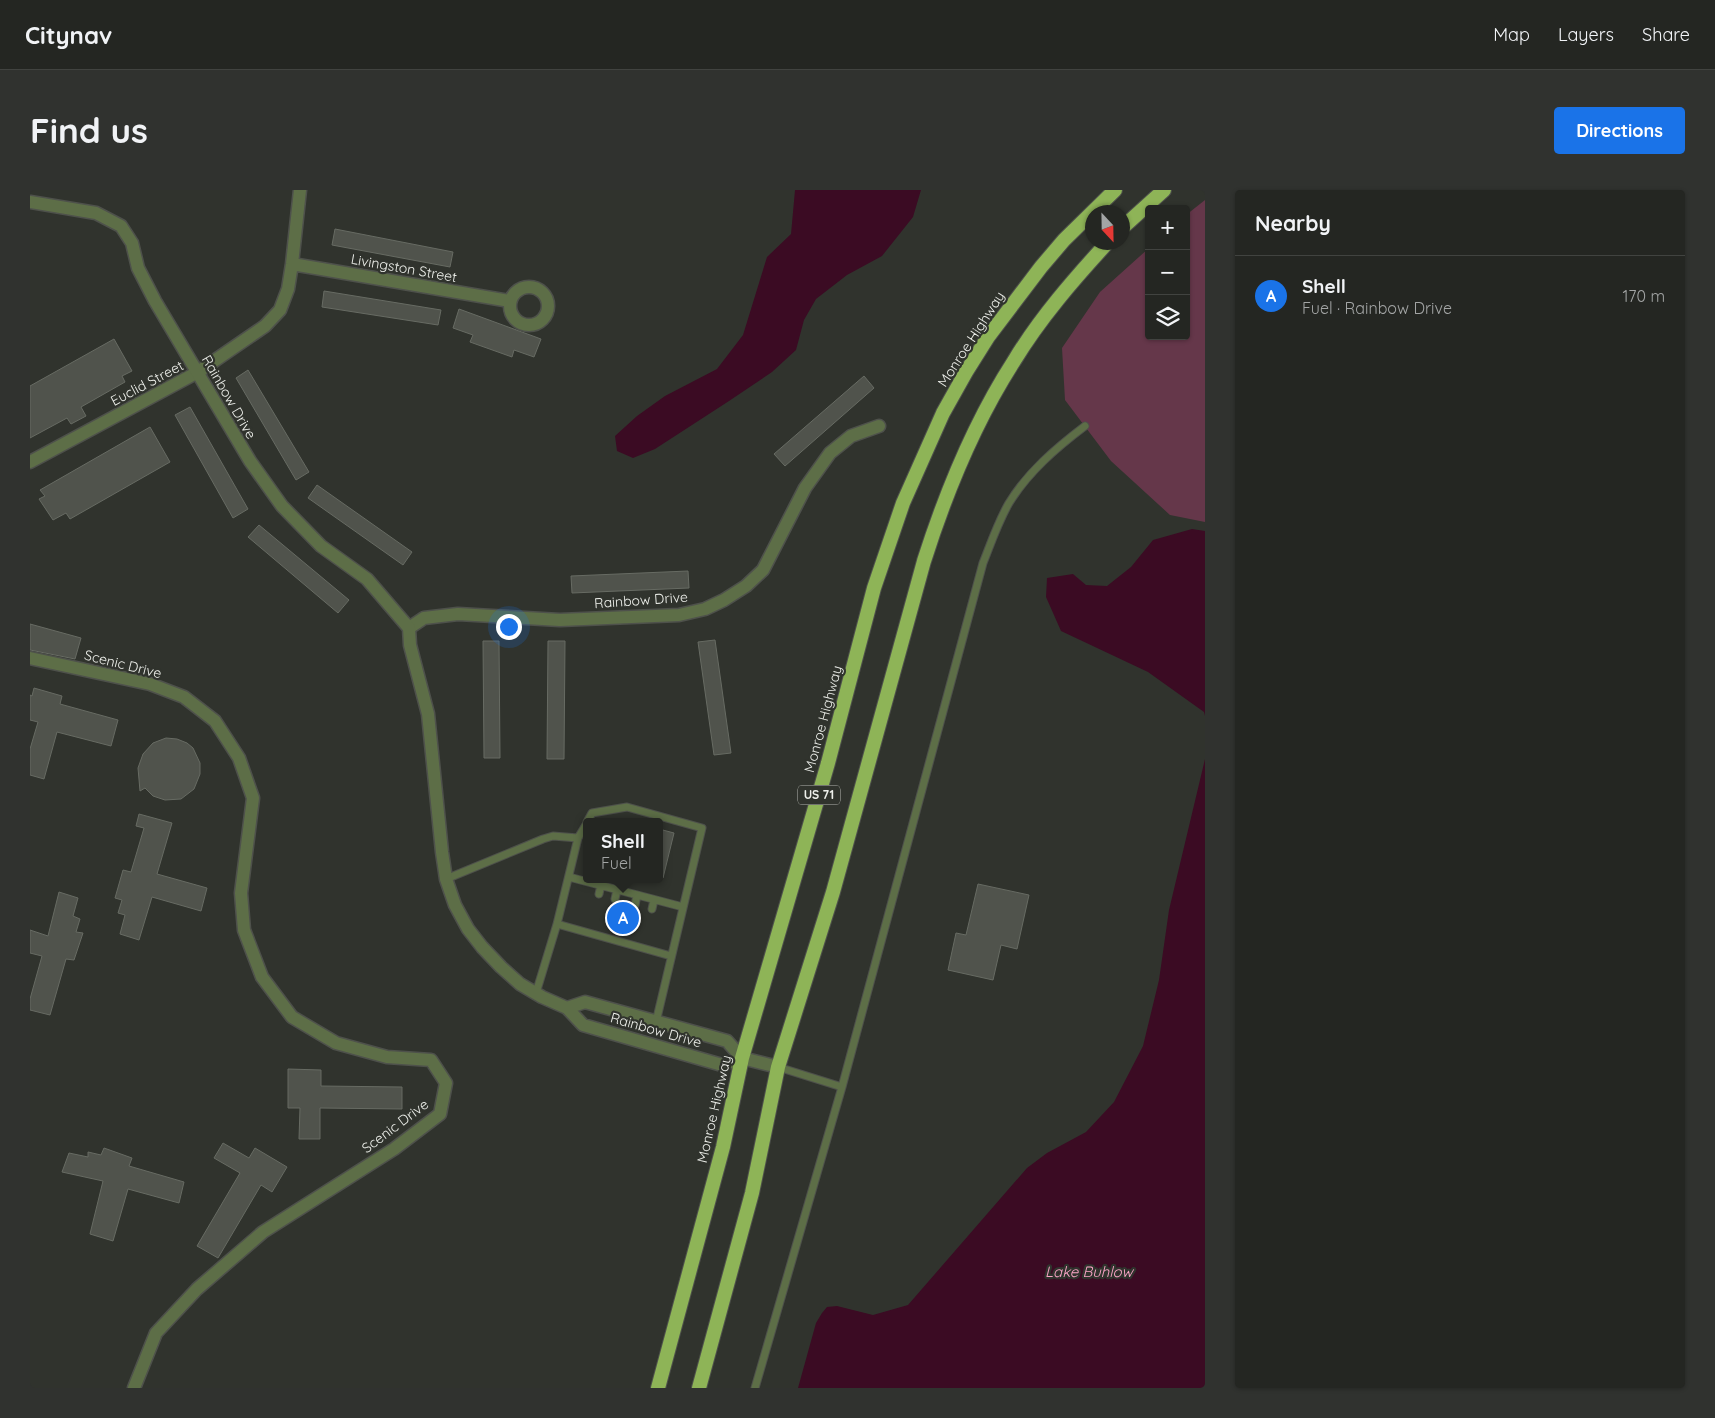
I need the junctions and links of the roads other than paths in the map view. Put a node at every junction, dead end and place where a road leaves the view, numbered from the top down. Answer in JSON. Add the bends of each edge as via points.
{"nodes":[{"id":1,"x":300,"y":190,"type":"edge"},
{"id":2,"x":1115,"y":190,"type":"edge"},
{"id":3,"x":1164,"y":190,"type":"edge"},
{"id":4,"x":30,"y":202,"type":"edge"},
{"id":5,"x":1130,"y":221,"type":"edge"},
{"id":6,"x":1101,"y":250,"type":"edge"},
{"id":7,"x":292,"y":264,"type":"junction"},
{"id":8,"x":510,"y":301,"type":"dead end"},
{"id":9,"x":198,"y":372,"type":"junction"},
{"id":10,"x":879,"y":426,"type":"dead end"},
{"id":11,"x":1085,"y":426,"type":"dead end"},
{"id":12,"x":30,"y":462,"type":"edge"},
{"id":13,"x":409,"y":628,"type":"junction"},
{"id":14,"x":30,"y":658,"type":"edge"},
{"id":15,"x":590,"y":818,"type":"edge"},
{"id":16,"x":583,"y":829,"type":"edge"},
{"id":17,"x":578,"y":838,"type":"junction"},
{"id":18,"x":569,"y":877,"type":"junction"},
{"id":19,"x":446,"y":878,"type":"junction"},
{"id":20,"x":583,"y":880,"type":"edge"},
{"id":21,"x":593,"y":883,"type":"edge"},
{"id":22,"x":601,"y":885,"type":"junction"},
{"id":23,"x":617,"y":890,"type":"junction"},
{"id":24,"x":599,"y":894,"type":"dead end"},
{"id":25,"x":637,"y":895,"type":"junction"},
{"id":26,"x":616,"y":899,"type":"dead end"},
{"id":27,"x":654,"y":900,"type":"junction"},
{"id":28,"x":634,"y":905,"type":"dead end"},
{"id":29,"x":683,"y":907,"type":"junction"},
{"id":30,"x":652,"y":909,"type":"dead end"},
{"id":31,"x":557,"y":924,"type":"junction"},
{"id":32,"x":592,"y":924,"type":"dead end"},
{"id":33,"x":610,"y":929,"type":"dead end"},
{"id":34,"x":590,"y":933,"type":"junction"},
{"id":35,"x":628,"y":934,"type":"dead end"},
{"id":36,"x":607,"y":938,"type":"junction"},
{"id":37,"x":645,"y":939,"type":"dead end"},
{"id":38,"x":625,"y":943,"type":"junction"},
{"id":39,"x":643,"y":948,"type":"junction"},
{"id":40,"x":670,"y":956,"type":"junction"},
{"id":41,"x":536,"y":993,"type":"junction"},
{"id":42,"x":567,"y":1008,"type":"junction"},
{"id":43,"x":656,"y":1022,"type":"junction"},
{"id":44,"x":742,"y":1058,"type":"junction"},
{"id":45,"x":778,"y":1067,"type":"junction"},
{"id":46,"x":842,"y":1087,"type":"junction"},
{"id":47,"x":134,"y":1388,"type":"edge"},
{"id":48,"x":658,"y":1388,"type":"edge"},
{"id":49,"x":699,"y":1388,"type":"edge"},
{"id":50,"x":755,"y":1388,"type":"edge"}],
"edges":[{"from":1,"to":7,"type":"street","name":"Euclid Street"},
{"from":2,"to":44,"type":"highway","name":"Monroe Highway","number":"US 71","via":[[1064,240],[1014,301],[966,372],[943,413],[903,503],[874,588],[828,763]]},
{"from":3,"to":5,"type":"highway"},
{"from":4,"to":9,"type":"street","name":"Rainbow Drive","via":[[96,213],[121,226],[132,243],[138,268],[155,301]]},
{"from":6,"to":45,"type":"highway","number":"US 71","via":[[1040,323],[1014,361],[973,436],[942,508],[924,561],[832,892]]},
{"from":7,"to":8,"type":"street","name":"Livingston Street"},
{"from":7,"to":9,"type":"street","name":"Euclid Street","via":[[280,310],[265,326]]},
{"from":9,"to":12,"type":"street","name":"Euclid Street"},
{"from":9,"to":13,"type":"street","name":"Rainbow Drive","via":[[250,461],[282,506],[321,546],[367,579]]},
{"from":10,"to":13,"type":"street","name":"Rainbow Drive","via":[[851,436],[830,453],[805,488],[763,570],[746,586],[705,609],[679,615],[560,620],[458,614],[424,618]]},
{"from":11,"to":46,"type":"lane","via":[[1026,480],[997,526],[983,563]]},
{"from":13,"to":19,"type":"street","name":"Rainbow Drive","via":[[410,645],[428,714]]},
{"from":14,"to":47,"type":"street","name":"Scenic Drive","via":[[150,684],[184,697],[215,721],[239,758],[253,798],[241,893],[244,930],[262,977],[292,1017],[336,1044],[386,1057],[431,1060],[446,1083],[440,1114],[394,1149],[263,1232],[196,1289],[156,1333]]},
{"from":15,"to":29,"type":"lane","via":[[592,814],[627,806],[702,828]]},
{"from":16,"to":17,"type":"lane"},
{"from":17,"to":18,"type":"lane"},
{"from":17,"to":19,"type":"lane","via":[[553,836],[543,839]]},
{"from":18,"to":20,"type":"lane"},
{"from":18,"to":31,"type":"lane"},
{"from":19,"to":41,"type":"street","name":"Rainbow Drive","via":[[455,905],[482,947],[520,984]]},
{"from":21,"to":22,"type":"lane"},
{"from":22,"to":23,"type":"lane"},
{"from":22,"to":24,"type":"lane"},
{"from":23,"to":25,"type":"lane"},
{"from":23,"to":26,"type":"lane"},
{"from":25,"to":27,"type":"lane"},
{"from":25,"to":28,"type":"lane"},
{"from":27,"to":29,"type":"lane"},
{"from":27,"to":30,"type":"lane"},
{"from":29,"to":40,"type":"lane"},
{"from":31,"to":34,"type":"lane"},
{"from":31,"to":41,"type":"lane"},
{"from":32,"to":34,"type":"lane"},
{"from":33,"to":36,"type":"lane"},
{"from":34,"to":36,"type":"lane"},
{"from":35,"to":38,"type":"lane"},
{"from":36,"to":38,"type":"lane"},
{"from":37,"to":39,"type":"lane"},
{"from":38,"to":39,"type":"lane"},
{"from":39,"to":40,"type":"lane"},
{"from":40,"to":43,"type":"lane"},
{"from":41,"to":42,"type":"street","name":"Rainbow Drive"},
{"from":42,"to":43,"type":"street","name":"Rainbow Drive","via":[[585,1002]]},
{"from":42,"to":44,"type":"street","name":"Rainbow Drive","via":[[584,1025],[722,1065]]},
{"from":43,"to":44,"type":"street","name":"Rainbow Drive","via":[[727,1041]]},
{"from":44,"to":45,"type":"street","name":"Rainbow Drive"},
{"from":44,"to":48,"type":"highway","name":"Monroe Highway","number":"US 71","via":[[723,1147]]},
{"from":45,"to":46,"type":"lane"},
{"from":45,"to":49,"type":"highway","number":"US 71","via":[[752,1193]]},
{"from":46,"to":50,"type":"lane"}]}
